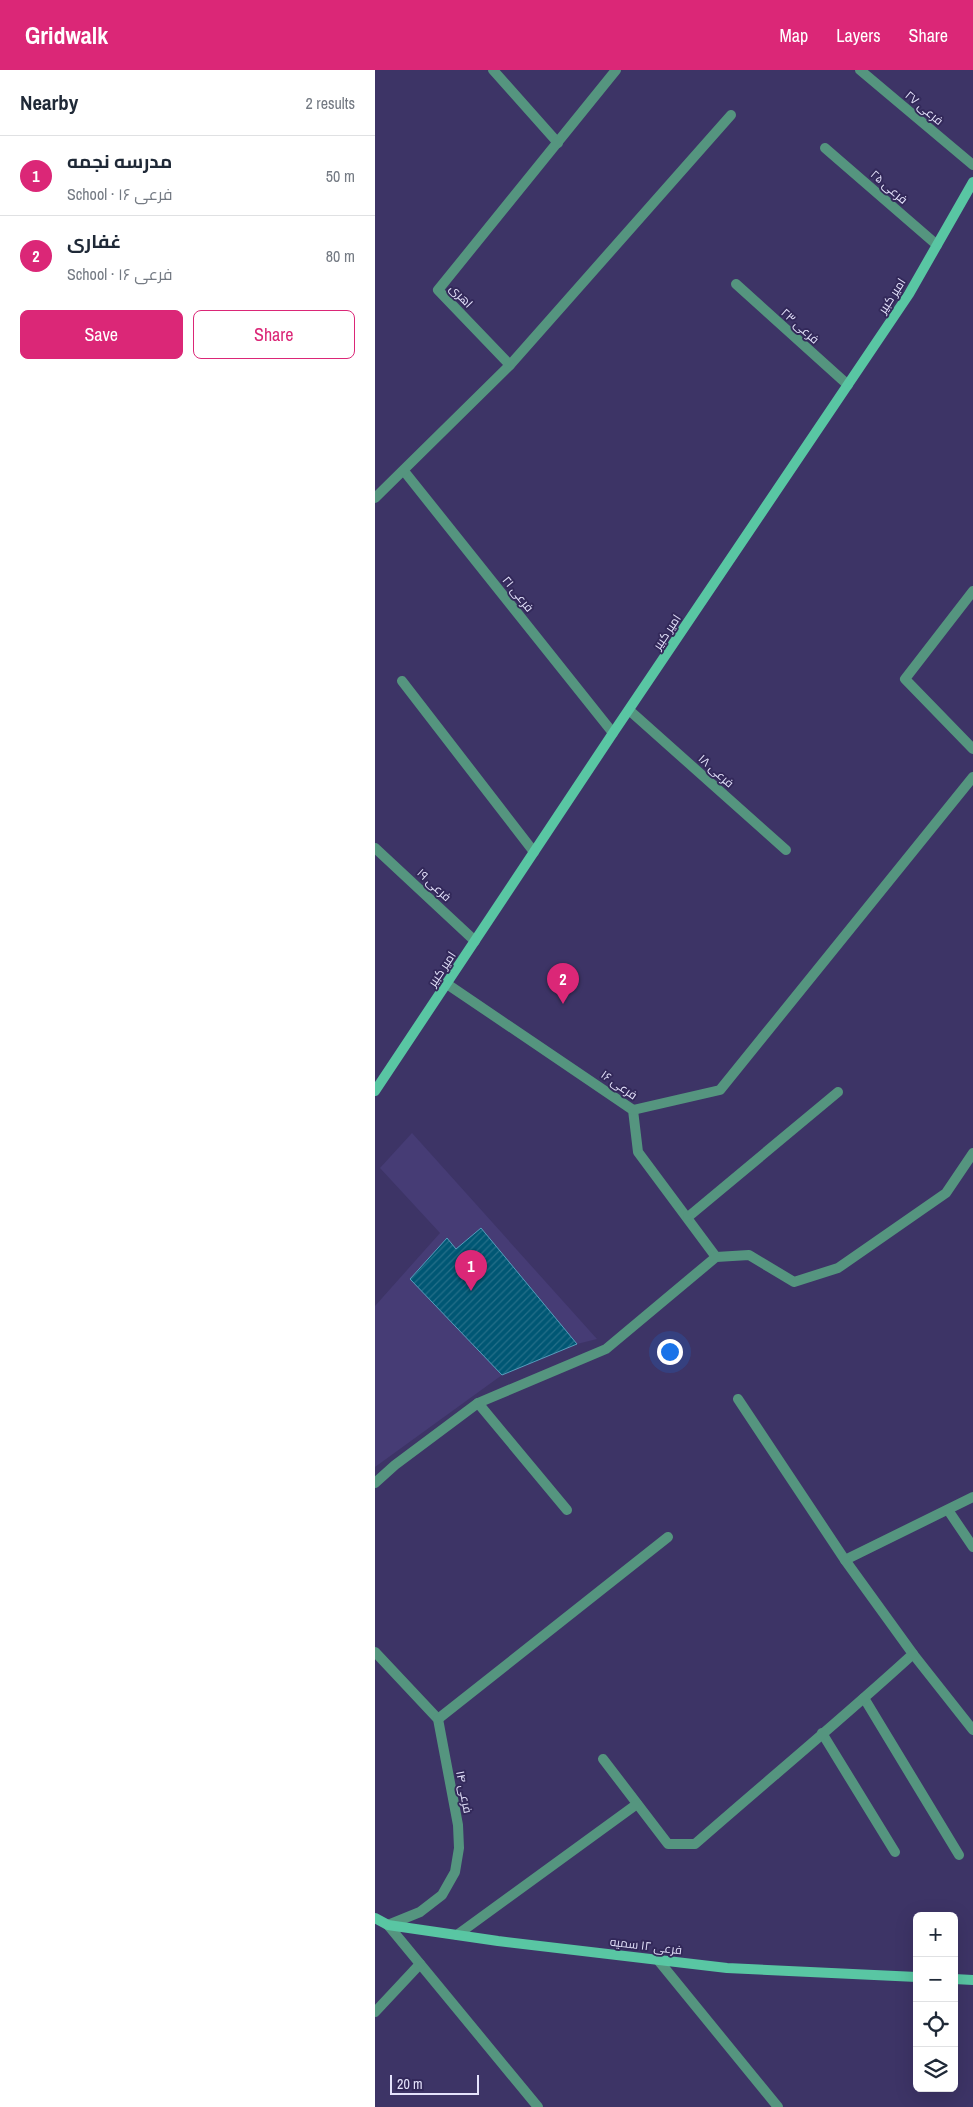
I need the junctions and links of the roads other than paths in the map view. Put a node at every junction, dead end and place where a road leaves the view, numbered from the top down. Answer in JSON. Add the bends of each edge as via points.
{"nodes":[{"id":1,"x":493,"y":70,"type":"edge"},
{"id":2,"x":616,"y":70,"type":"edge"},
{"id":3,"x":860,"y":70,"type":"edge"},
{"id":4,"x":731,"y":114,"type":"dead end"},
{"id":5,"x":558,"y":143,"type":"junction"},
{"id":6,"x":825,"y":148,"type":"dead end"},
{"id":7,"x":973,"y":165,"type":"edge"},
{"id":8,"x":973,"y":182,"type":"edge"},
{"id":9,"x":937,"y":245,"type":"junction"},
{"id":10,"x":736,"y":284,"type":"dead end"},
{"id":11,"x":510,"y":365,"type":"junction"},
{"id":12,"x":848,"y":385,"type":"junction"},
{"id":13,"x":404,"y":471,"type":"junction"},
{"id":14,"x":375,"y":498,"type":"edge"},
{"id":15,"x":973,"y":591,"type":"edge"},
{"id":16,"x":402,"y":681,"type":"dead end"},
{"id":17,"x":629,"y":710,"type":"junction"},
{"id":18,"x":613,"y":733,"type":"junction"},
{"id":19,"x":973,"y":749,"type":"edge"},
{"id":20,"x":973,"y":777,"type":"edge"},
{"id":21,"x":375,"y":848,"type":"edge"},
{"id":22,"x":786,"y":850,"type":"dead end"},
{"id":23,"x":534,"y":852,"type":"junction"},
{"id":24,"x":475,"y":941,"type":"junction"},
{"id":25,"x":447,"y":984,"type":"junction"},
{"id":26,"x":375,"y":1091,"type":"edge"},
{"id":27,"x":838,"y":1092,"type":"dead end"},
{"id":28,"x":633,"y":1110,"type":"junction"},
{"id":29,"x":973,"y":1153,"type":"edge"},
{"id":30,"x":688,"y":1217,"type":"junction"},
{"id":31,"x":716,"y":1257,"type":"junction"},
{"id":32,"x":738,"y":1399,"type":"dead end"},
{"id":33,"x":477,"y":1403,"type":"junction"},
{"id":34,"x":375,"y":1483,"type":"edge"},
{"id":35,"x":973,"y":1497,"type":"edge"},
{"id":36,"x":567,"y":1510,"type":"dead end"},
{"id":37,"x":948,"y":1510,"type":"junction"},
{"id":38,"x":668,"y":1537,"type":"dead end"},
{"id":39,"x":973,"y":1546,"type":"edge"},
{"id":40,"x":845,"y":1560,"type":"junction"},
{"id":41,"x":375,"y":1652,"type":"edge"},
{"id":42,"x":913,"y":1654,"type":"junction"},
{"id":43,"x":864,"y":1698,"type":"junction"},
{"id":44,"x":438,"y":1719,"type":"junction"},
{"id":45,"x":973,"y":1730,"type":"edge"},
{"id":46,"x":822,"y":1732,"type":"junction"},
{"id":47,"x":603,"y":1760,"type":"dead end"},
{"id":48,"x":637,"y":1804,"type":"junction"},
{"id":49,"x":895,"y":1852,"type":"dead end"},
{"id":50,"x":959,"y":1855,"type":"dead end"},
{"id":51,"x":375,"y":1918,"type":"edge"},
{"id":52,"x":388,"y":1925,"type":"junction"},
{"id":53,"x":457,"y":1935,"type":"junction"},
{"id":54,"x":658,"y":1960,"type":"junction"},
{"id":55,"x":419,"y":1964,"type":"junction"},
{"id":56,"x":913,"y":1977,"type":"edge"},
{"id":57,"x":958,"y":1979,"type":"edge"},
{"id":58,"x":973,"y":1980,"type":"edge"},
{"id":59,"x":375,"y":2012,"type":"edge"},
{"id":60,"x":538,"y":2107,"type":"edge"},
{"id":61,"x":778,"y":2107,"type":"edge"}],
"edges":[{"from":1,"to":5,"type":"street"},
{"from":2,"to":5,"type":"street","name":"اهری"},
{"from":3,"to":7,"type":"street","name":"فرعی ۲۷"},
{"from":4,"to":11,"type":"street"},
{"from":5,"to":11,"type":"street","name":"اهری","via":[[438,290]]},
{"from":6,"to":9,"type":"street","name":"فرعی ۲۵"},
{"from":8,"to":9,"type":"main road","name":"امیر کبیر"},
{"from":9,"to":12,"type":"main road","name":"امیر کبیر","via":[[909,294]]},
{"from":10,"to":12,"type":"street","name":"فرعی ۲۳"},
{"from":11,"to":13,"type":"street"},
{"from":12,"to":17,"type":"main road","name":"امیر کبیر"},
{"from":13,"to":14,"type":"street"},
{"from":13,"to":18,"type":"street","name":"فرعی ۲۱"},
{"from":15,"to":19,"type":"street","via":[[905,679]]},
{"from":16,"to":23,"type":"street"},
{"from":17,"to":18,"type":"main road","name":"امیر کبیر"},
{"from":17,"to":22,"type":"street","name":"فرعی ۱۸"},
{"from":18,"to":23,"type":"main road","name":"امیر کبیر"},
{"from":20,"to":28,"type":"street","via":[[720,1090]]},
{"from":21,"to":24,"type":"street","name":"فرعی ۱۹"},
{"from":23,"to":24,"type":"main road","name":"امیر کبیر"},
{"from":24,"to":25,"type":"main road","name":"امیر کبیر"},
{"from":25,"to":26,"type":"main road","name":"امیر کبیر"},
{"from":25,"to":28,"type":"street","name":"فرعی ۱۶"},
{"from":27,"to":30,"type":"street"},
{"from":28,"to":30,"type":"street","name":"فرعی ۱۶","via":[[638,1152]]},
{"from":29,"to":31,"type":"street","via":[[945,1193],[838,1268],[794,1282],[749,1255]]},
{"from":30,"to":31,"type":"street","name":"فرعی ۱۶"},
{"from":31,"to":33,"type":"street","via":[[605,1349]]},
{"from":32,"to":40,"type":"street"},
{"from":33,"to":34,"type":"street"},
{"from":33,"to":36,"type":"street"},
{"from":35,"to":37,"type":"street"},
{"from":37,"to":39,"type":"street"},
{"from":37,"to":40,"type":"street"},
{"from":38,"to":44,"type":"street"},
{"from":40,"to":42,"type":"street"},
{"from":41,"to":44,"type":"street"},
{"from":42,"to":43,"type":"street"},
{"from":42,"to":45,"type":"street"},
{"from":43,"to":46,"type":"street"},
{"from":43,"to":50,"type":"street"},
{"from":44,"to":52,"type":"street","name":"فرعی ۱۴","via":[[458,1825],[455,1872],[442,1895],[420,1912]]},
{"from":46,"to":48,"type":"street","via":[[695,1844],[668,1844]]},
{"from":46,"to":49,"type":"street"},
{"from":47,"to":48,"type":"street"},
{"from":48,"to":53,"type":"street"},
{"from":51,"to":52,"type":"main road","name":"فرعی ۱۲ سمیه"},
{"from":52,"to":53,"type":"main road","name":"فرعی ۱۲ سمیه"},
{"from":52,"to":55,"type":"street"},
{"from":53,"to":54,"type":"main road","name":"فرعی ۱۲ سمیه"},
{"from":54,"to":56,"type":"main road","name":"فرعی ۱۲ سمیه","via":[[727,1968]]},
{"from":54,"to":61,"type":"street"},
{"from":55,"to":59,"type":"street"},
{"from":55,"to":60,"type":"street"},
{"from":57,"to":58,"type":"main road"}]}
